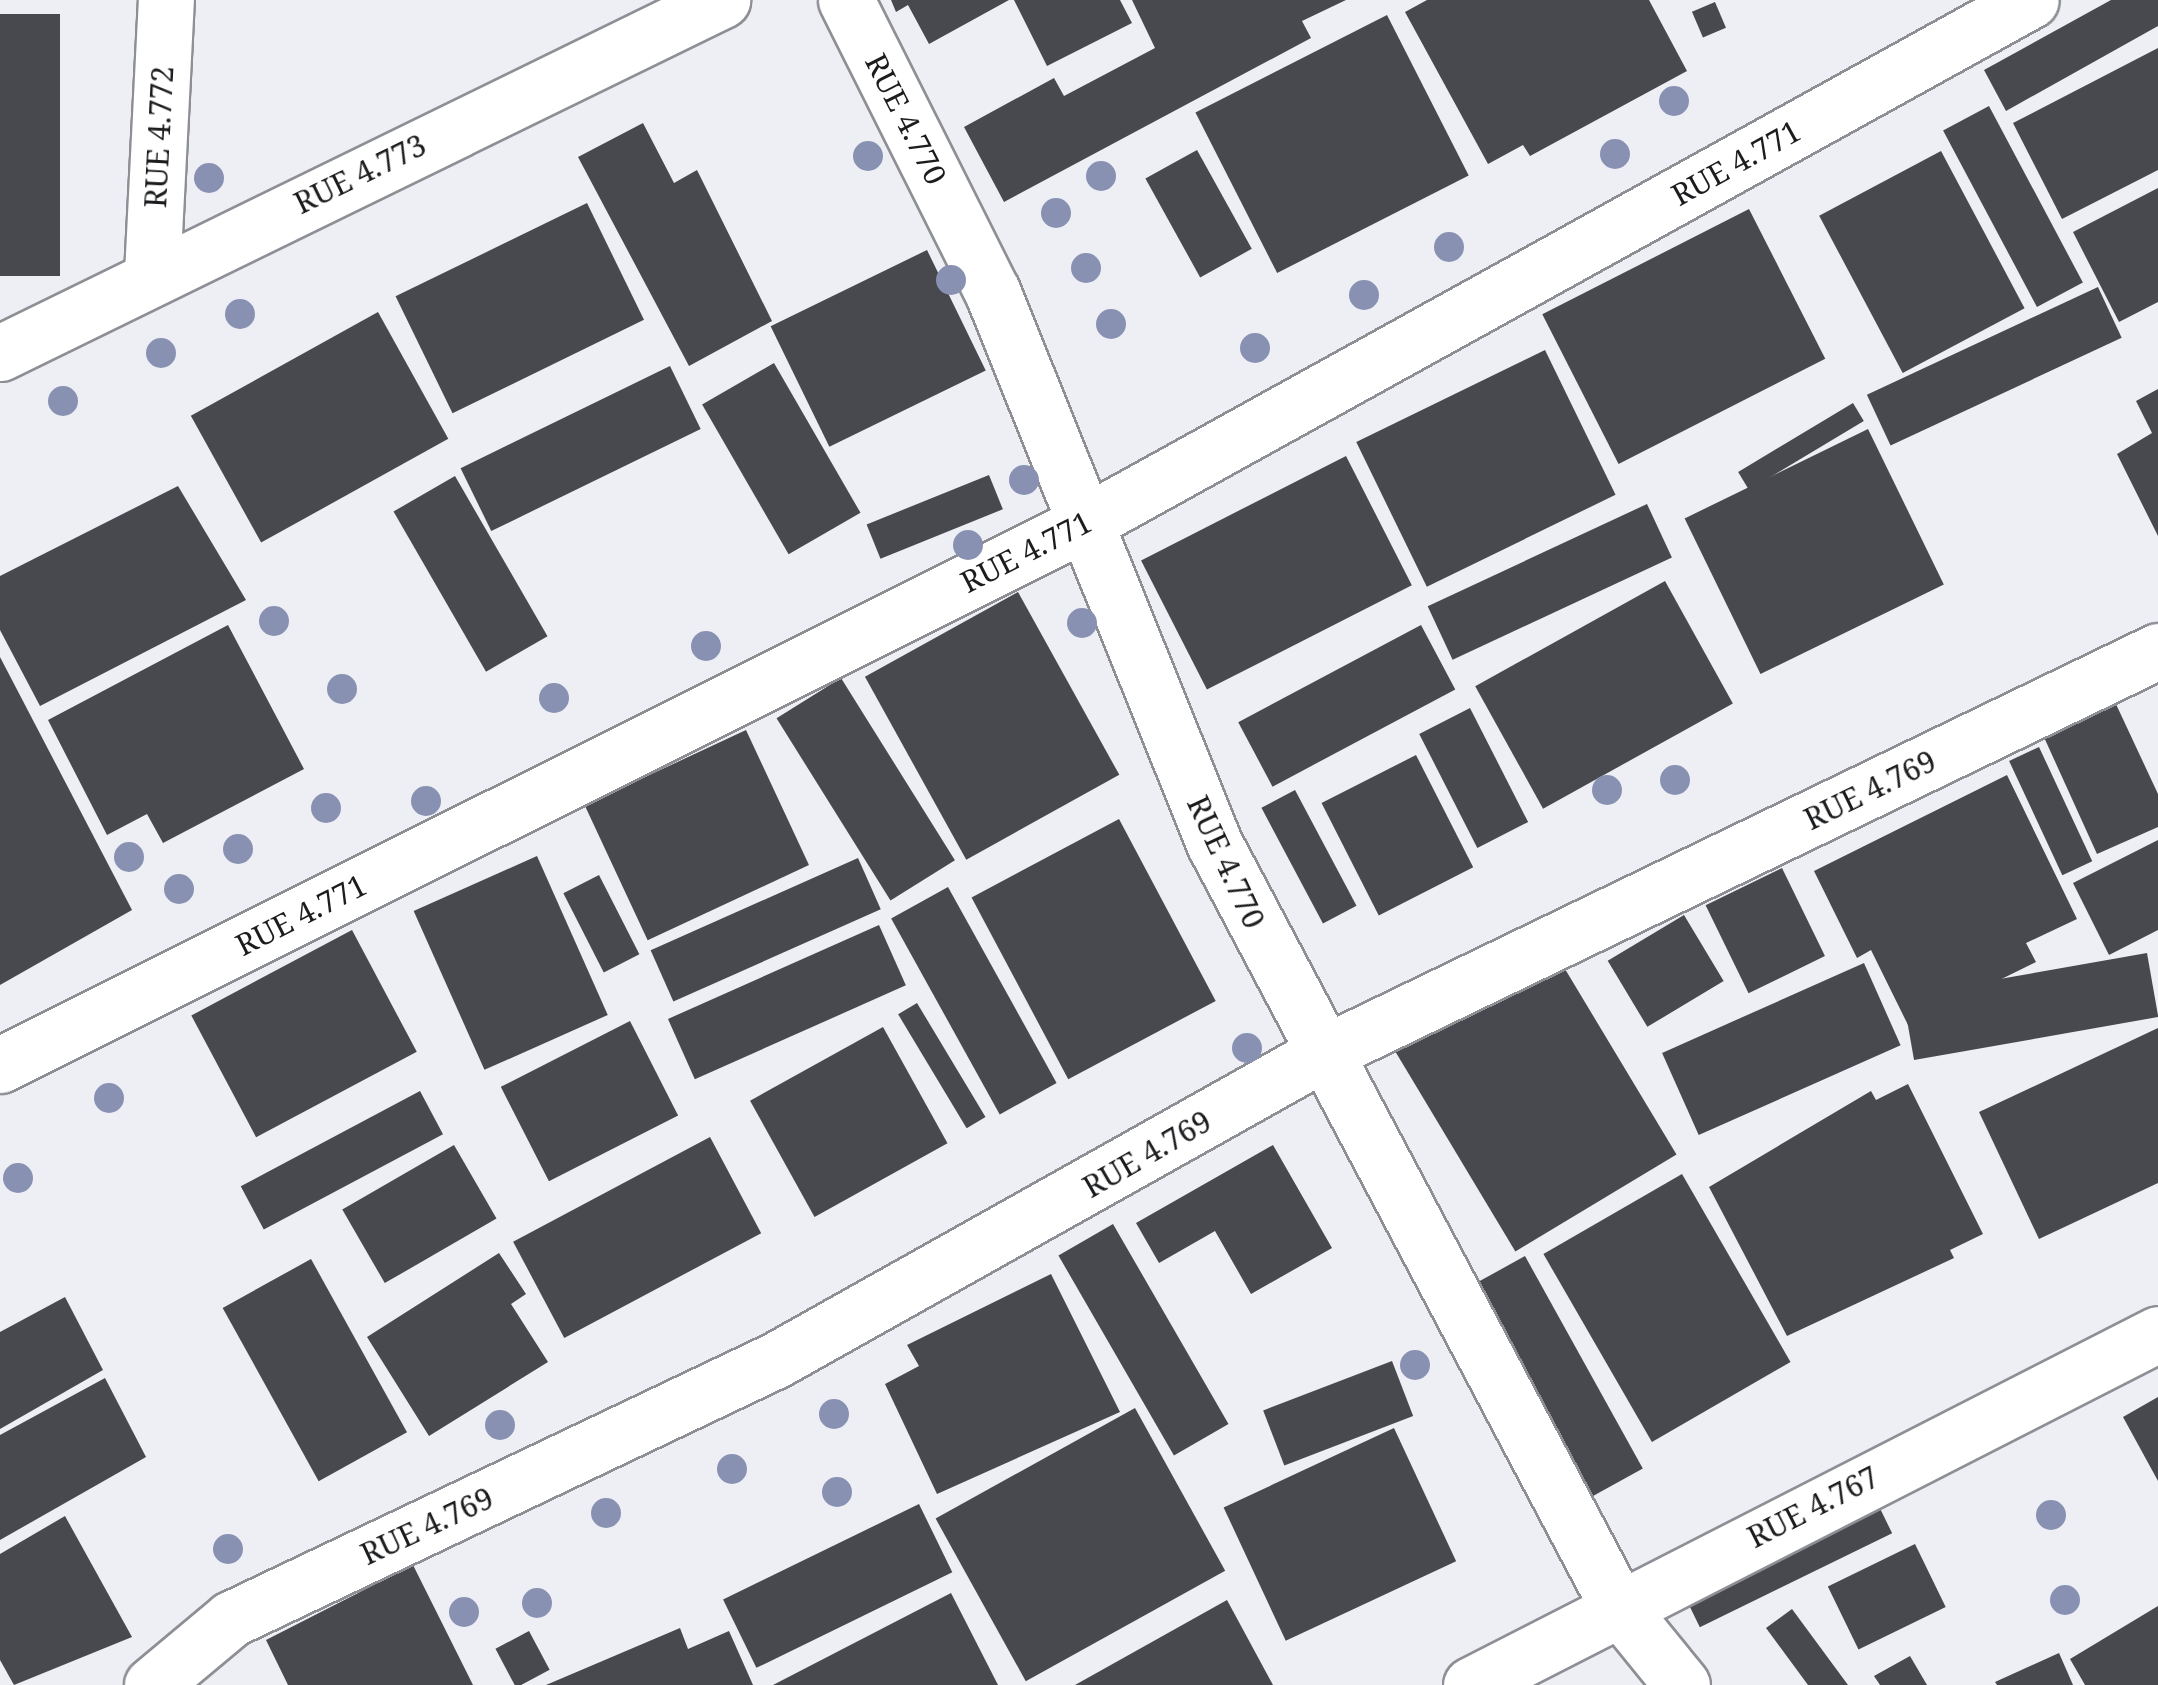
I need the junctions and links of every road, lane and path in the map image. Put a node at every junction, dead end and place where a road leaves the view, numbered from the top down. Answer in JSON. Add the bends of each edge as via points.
{"nodes":[{"id":1,"x":166,"y":0,"type":"edge"},
{"id":2,"x":722,"y":0,"type":"edge"},
{"id":3,"x":846,"y":0,"type":"edge"},
{"id":4,"x":2030,"y":0,"type":"edge"},
{"id":5,"x":152,"y":274,"type":"junction"},
{"id":6,"x":0,"y":352,"type":"edge"},
{"id":7,"x":1081,"y":525,"type":"junction"},
{"id":8,"x":2158,"y":651,"type":"edge"},
{"id":9,"x":1320,"y":1055,"type":"junction"},
{"id":10,"x":0,"y":1065,"type":"edge"},
{"id":11,"x":2158,"y":1334,"type":"edge"},
{"id":12,"x":1617,"y":1605,"type":"junction"},
{"id":13,"x":152,"y":1685,"type":"edge"},
{"id":14,"x":1471,"y":1685,"type":"edge"},
{"id":15,"x":1682,"y":1685,"type":"edge"}],
"edges":[{"from":1,"to":5,"type":"street","name":"RUE 4.772"},
{"from":2,"to":5,"type":"street","name":"RUE 4.773"},
{"from":3,"to":7,"type":"street","name":"RUE 4.770","via":[[992,291]]},
{"from":4,"to":7,"type":"street","name":"RUE 4.771"},
{"from":5,"to":6,"type":"street","name":"RUE 4.773"},
{"from":7,"to":9,"type":"street","name":"RUE 4.770","via":[[1214,842]]},
{"from":7,"to":10,"type":"street","name":"RUE 4.771"},
{"from":8,"to":9,"type":"street","name":"RUE 4.769"},
{"from":9,"to":12,"type":"street","name":"RUE 4.770"},
{"from":9,"to":13,"type":"street","name":"RUE 4.769","via":[[776,1360],[231,1619]]},
{"from":11,"to":12,"type":"street","name":"RUE 4.767"},
{"from":12,"to":14,"type":"street","name":"RUE 4.767"},
{"from":12,"to":15,"type":"street","name":"RUE 4.770"}]}
